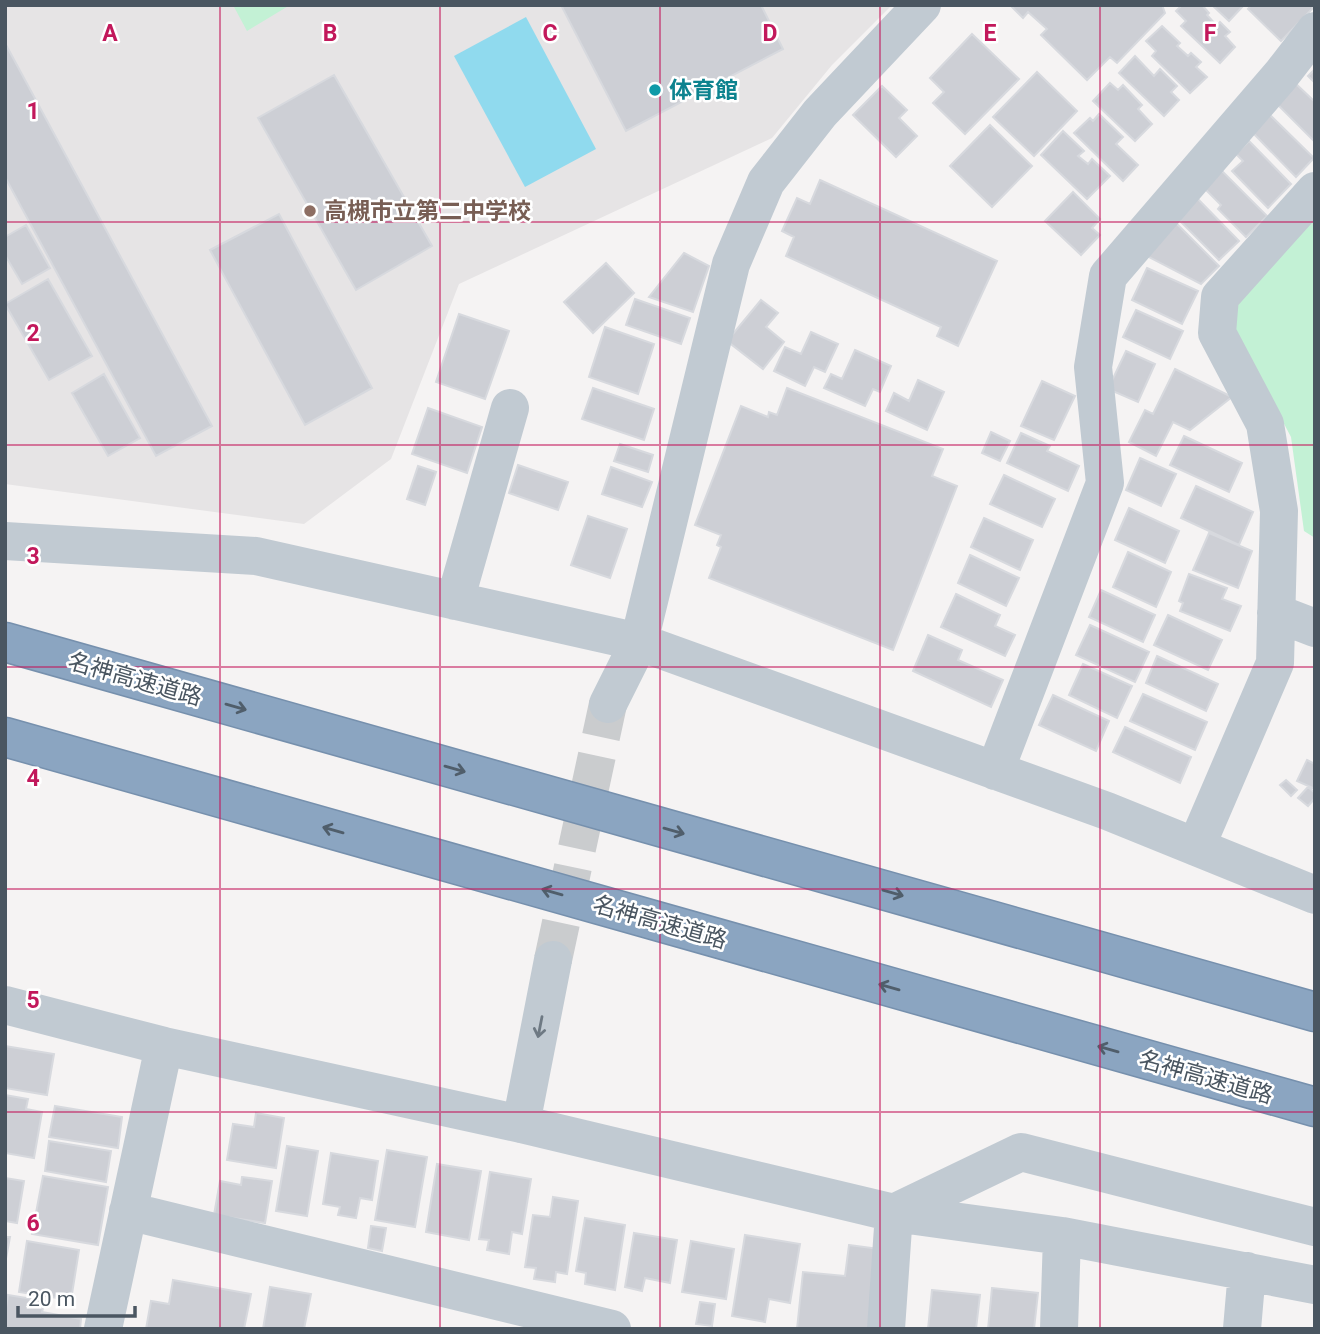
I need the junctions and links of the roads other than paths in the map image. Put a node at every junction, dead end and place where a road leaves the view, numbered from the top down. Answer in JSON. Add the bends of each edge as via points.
{"nodes":[{"id":1,"x":922,"y":5,"type":"edge"},
{"id":2,"x":1315,"y":31,"type":"edge"},
{"id":3,"x":1315,"y":191,"type":"edge"},
{"id":4,"x":510,"y":408,"type":"dead end"},
{"id":5,"x":5,"y":541,"type":"edge"},
{"id":6,"x":455,"y":601,"type":"junction"},
{"id":7,"x":1276,"y":613,"type":"junction"},
{"id":8,"x":1315,"y":628,"type":"edge"},
{"id":9,"x":5,"y":642,"type":"edge"},
{"id":10,"x":639,"y":642,"type":"junction"},
{"id":11,"x":608,"y":704,"type":"tunnel mouth"},
{"id":12,"x":5,"y":737,"type":"edge"},
{"id":13,"x":995,"y":771,"type":"junction"},
{"id":14,"x":1196,"y":847,"type":"junction"},
{"id":15,"x":1315,"y":895,"type":"edge"},
{"id":16,"x":553,"y":960,"type":"tunnel mouth"},
{"id":17,"x":5,"y":1005,"type":"edge"},
{"id":18,"x":1315,"y":1012,"type":"edge"},
{"id":19,"x":164,"y":1046,"type":"junction"},
{"id":20,"x":1315,"y":1108,"type":"edge"},
{"id":21,"x":521,"y":1124,"type":"junction"},
{"id":22,"x":128,"y":1211,"type":"junction"},
{"id":23,"x":894,"y":1213,"type":"junction"},
{"id":24,"x":1315,"y":1227,"type":"edge"},
{"id":25,"x":1062,"y":1237,"type":"junction"},
{"id":26,"x":1247,"y":1271,"type":"junction"},
{"id":27,"x":1315,"y":1285,"type":"edge"},
{"id":28,"x":103,"y":1329,"type":"edge"},
{"id":29,"x":612,"y":1329,"type":"edge"},
{"id":30,"x":886,"y":1329,"type":"edge"},
{"id":31,"x":1059,"y":1329,"type":"edge"},
{"id":32,"x":1242,"y":1329,"type":"edge"}],
"edges":[{"from":1,"to":10,"type":"street","via":[[820,113],[766,182],[731,264]]},
{"from":2,"to":13,"type":"street","via":[[1108,276],[1093,366],[1105,483]]},
{"from":3,"to":7,"type":"street","via":[[1220,297],[1217,333],[1265,424],[1279,511]]},
{"from":4,"to":6,"type":"street"},
{"from":5,"to":6,"type":"street","via":[[256,556]]},
{"from":6,"to":10,"type":"street"},
{"from":7,"to":8,"type":"street"},
{"from":7,"to":14,"type":"street","via":[[1275,663]]},
{"from":9,"to":18,"type":"highway","name":"名神高速道路","one_way":true},
{"from":10,"to":11,"type":"street"},
{"from":10,"to":13,"type":"street"},
{"from":20,"to":12,"type":"highway","name":"名神高速道路","one_way":true},
{"from":13,"to":14,"type":"street"},
{"from":14,"to":15,"type":"street"},
{"from":16,"to":21,"type":"street","one_way":true},
{"from":17,"to":19,"type":"street"},
{"from":19,"to":21,"type":"street"},
{"from":19,"to":22,"type":"street"},
{"from":21,"to":23,"type":"street"},
{"from":22,"to":28,"type":"street"},
{"from":22,"to":29,"type":"street"},
{"from":23,"to":24,"type":"street","via":[[1021,1152]]},
{"from":23,"to":25,"type":"street"},
{"from":23,"to":30,"type":"street"},
{"from":25,"to":26,"type":"street"},
{"from":25,"to":31,"type":"street"},
{"from":26,"to":27,"type":"street"},
{"from":26,"to":32,"type":"street"}]}
